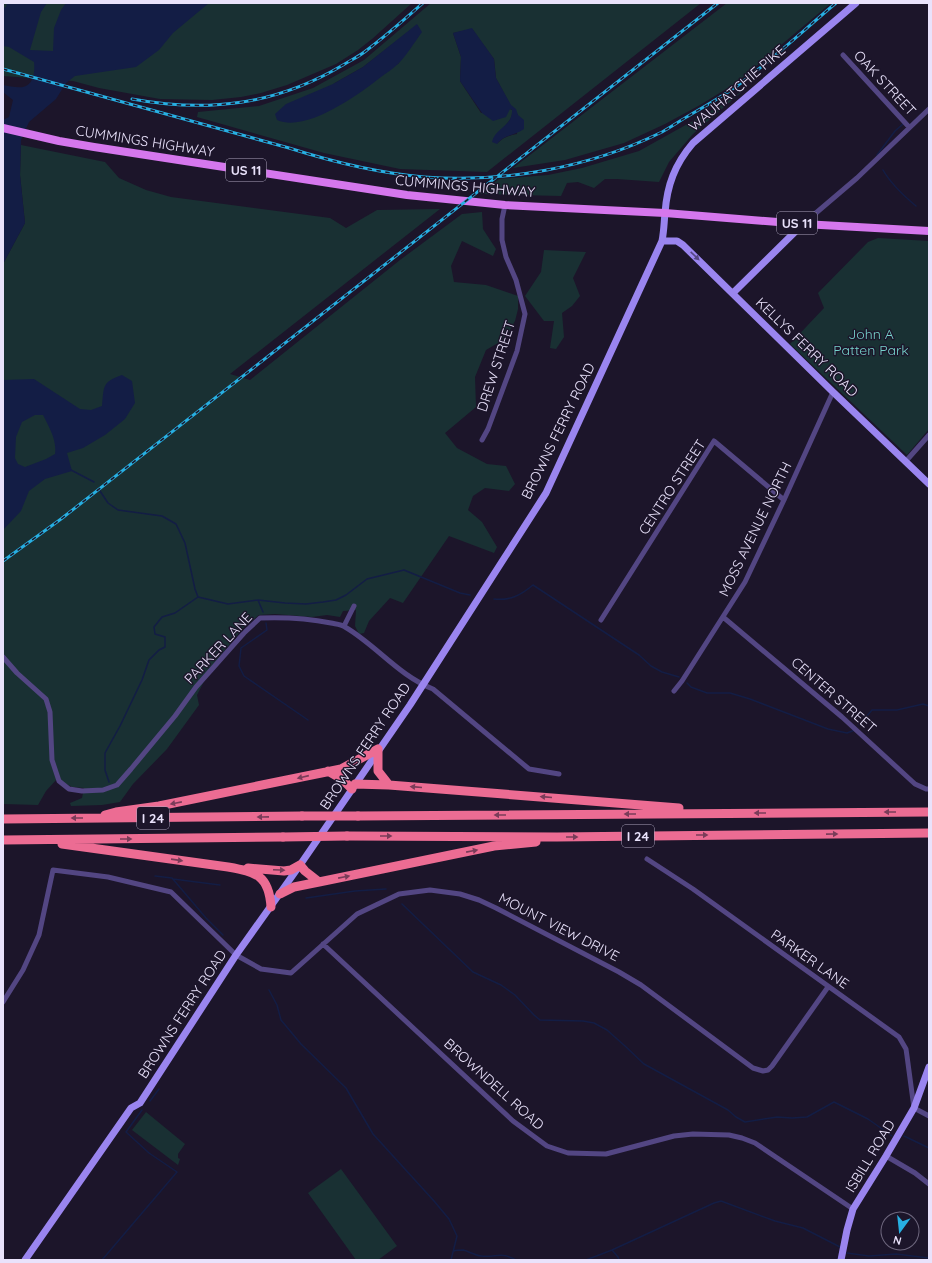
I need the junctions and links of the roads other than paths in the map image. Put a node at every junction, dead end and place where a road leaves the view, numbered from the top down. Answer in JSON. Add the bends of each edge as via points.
{"nodes":[{"id":1,"x":856,"y":3,"type":"edge"},
{"id":2,"x":843,"y":55,"type":"dead end"},
{"id":3,"x":929,"y":109,"type":"edge"},
{"id":4,"x":909,"y":127,"type":"junction"},
{"id":5,"x":3,"y":128,"type":"edge"},
{"id":6,"x":505,"y":205,"type":"junction"},
{"id":7,"x":665,"y":213,"type":"junction"},
{"id":8,"x":803,"y":224,"type":"junction"},
{"id":9,"x":929,"y":231,"type":"edge"},
{"id":10,"x":662,"y":240,"type":"junction"},
{"id":11,"x":733,"y":293,"type":"junction"},
{"id":12,"x":833,"y":392,"type":"junction"},
{"id":13,"x":929,"y":435,"type":"edge"},
{"id":14,"x":482,"y":440,"type":"dead end"},
{"id":15,"x":906,"y":461,"type":"junction"},
{"id":16,"x":929,"y":484,"type":"edge"},
{"id":17,"x":784,"y":500,"type":"junction"},
{"id":18,"x":354,"y":606,"type":"dead end"},
{"id":19,"x":724,"y":618,"type":"junction"},
{"id":20,"x":601,"y":620,"type":"dead end"},
{"id":21,"x":344,"y":626,"type":"junction"},
{"id":22,"x":3,"y":657,"type":"edge"},
{"id":23,"x":422,"y":685,"type":"junction"},
{"id":24,"x":674,"y":691,"type":"dead end"},
{"id":25,"x":378,"y":749,"type":"junction"},
{"id":26,"x":328,"y":771,"type":"junction"},
{"id":27,"x":559,"y":774,"type":"dead end"},
{"id":28,"x":389,"y":785,"type":"junction"},
{"id":29,"x":354,"y":786,"type":"junction"},
{"id":30,"x":929,"y":789,"type":"edge"},
{"id":31,"x":929,"y":812,"type":"edge"},
{"id":32,"x":738,"y":813,"type":"junction"},
{"id":33,"x":93,"y":818,"type":"junction"},
{"id":34,"x":3,"y":819,"type":"edge"},
{"id":35,"x":929,"y":833,"type":"edge"},
{"id":36,"x":557,"y":837,"type":"junction"},
{"id":37,"x":3,"y":840,"type":"edge"},
{"id":38,"x":27,"y":840,"type":"junction"},
{"id":39,"x":647,"y":859,"type":"dead end"},
{"id":40,"x":300,"y":865,"type":"junction"},
{"id":41,"x":228,"y":866,"type":"junction"},
{"id":42,"x":319,"y":882,"type":"junction"},
{"id":43,"x":280,"y":894,"type":"junction"},
{"id":44,"x":271,"y":907,"type":"junction"},
{"id":45,"x":324,"y":944,"type":"junction"},
{"id":46,"x":236,"y":955,"type":"junction"},
{"id":47,"x":828,"y":987,"type":"junction"},
{"id":48,"x":3,"y":1002,"type":"edge"},
{"id":49,"x":929,"y":1067,"type":"edge"},
{"id":50,"x":914,"y":1108,"type":"junction"},
{"id":51,"x":929,"y":1116,"type":"edge"},
{"id":52,"x":886,"y":1156,"type":"junction"},
{"id":53,"x":929,"y":1184,"type":"edge"},
{"id":54,"x":853,"y":1209,"type":"junction"},
{"id":55,"x":25,"y":1260,"type":"edge"},
{"id":56,"x":841,"y":1260,"type":"edge"}],
"edges":[{"from":1,"to":7,"type":"street","name":"WAUHATCHIE PIKE","via":[[693,143],[684,153],[671,178]]},
{"from":2,"to":4,"type":"street","name":"OAK STREET"},
{"from":3,"to":4,"type":"street"},
{"from":4,"to":8,"type":"street","via":[[862,173]]},
{"from":5,"to":6,"type":"main road","name":"CUMMINGS HIGHWAY","number":"US 11","via":[[59,141],[370,190]]},
{"from":6,"to":7,"type":"main road","name":"CUMMINGS HIGHWAY","number":"US 11"},
{"from":6,"to":14,"type":"street","name":"DREW STREET","via":[[502,240],[525,314],[517,351]]},
{"from":7,"to":8,"type":"main road","name":"CUMMINGS HIGHWAY","number":"US 11"},
{"from":7,"to":10,"type":"street","name":"BROWNS FERRY ROAD"},
{"from":8,"to":9,"type":"main road","name":"CUMMINGS HIGHWAY","number":"US 11"},
{"from":8,"to":11,"type":"street"},
{"from":10,"to":11,"type":"street","name":"KELLYS FERRY ROAD","one_way":true,"via":[[677,240],[683,244]]},
{"from":10,"to":23,"type":"street","name":"BROWNS FERRY ROAD","via":[[546,493]]},
{"from":11,"to":12,"type":"street","name":"KELLYS FERRY ROAD"},
{"from":12,"to":15,"type":"street","name":"KELLYS FERRY ROAD"},
{"from":12,"to":17,"type":"street","name":"MOSS AVENUE NORTH"},
{"from":13,"to":15,"type":"street"},
{"from":15,"to":16,"type":"street","name":"KELLYS FERRY ROAD"},
{"from":17,"to":19,"type":"street","name":"MOSS AVENUE NORTH","via":[[745,582]]},
{"from":17,"to":20,"type":"street","name":"CENTRO STREET","via":[[714,441]]},
{"from":18,"to":21,"type":"street"},
{"from":19,"to":24,"type":"street","name":"MOSS AVENUE NORTH"},
{"from":19,"to":30,"type":"street","name":"CENTER STREET","via":[[842,717],[915,784]]},
{"from":21,"to":22,"type":"street","name":"PARKER LANE","via":[[290,617],[260,618],[196,687],[131,769],[117,784],[103,790],[69,789],[59,781],[52,760],[50,712],[46,699]]},
{"from":21,"to":23,"type":"street","name":"PARKER LANE"},
{"from":23,"to":25,"type":"street","name":"BROWNS FERRY ROAD"},
{"from":23,"to":27,"type":"street","name":"PARKER LANE","via":[[433,689],[529,769]]},
{"from":25,"to":26,"type":"highway","via":[[341,769]]},
{"from":25,"to":28,"type":"highway","via":[[378,771]]},
{"from":25,"to":29,"type":"street","name":"BROWNS FERRY ROAD"},
{"from":26,"to":29,"type":"highway"},
{"from":26,"to":33,"type":"highway","one_way":true},
{"from":28,"to":29,"type":"highway"},
{"from":32,"to":28,"type":"highway","one_way":true},
{"from":29,"to":40,"type":"street","name":"BROWNS FERRY ROAD"},
{"from":31,"to":32,"type":"highway","number":"I 24","one_way":true},
{"from":32,"to":33,"type":"highway","number":"I 24","one_way":true,"bridge":true},
{"from":33,"to":34,"type":"highway","number":"I 24","one_way":true},
{"from":36,"to":35,"type":"highway","number":"I 24","one_way":true},
{"from":38,"to":36,"type":"highway","number":"I 24","one_way":true,"bridge":true,"via":[[347,836]]},
{"from":42,"to":36,"type":"highway","one_way":true,"via":[[494,846]]},
{"from":37,"to":38,"type":"highway","number":"I 24"},
{"from":38,"to":41,"type":"highway","one_way":true},
{"from":39,"to":47,"type":"street","name":"PARKER LANE","via":[[693,889]]},
{"from":41,"to":40,"type":"highway","one_way":true,"via":[[284,871]]},
{"from":40,"to":42,"type":"highway"},
{"from":40,"to":43,"type":"street","name":"BROWNS FERRY ROAD"},
{"from":41,"to":44,"type":"highway","via":[[256,874],[264,880],[270,895]]},
{"from":42,"to":43,"type":"highway","via":[[294,887]]},
{"from":43,"to":44,"type":"street","name":"BROWNS FERRY ROAD"},
{"from":44,"to":46,"type":"street","name":"BROWNS FERRY ROAD"},
{"from":45,"to":46,"type":"street","name":"MOUNT VIEW DRIVE","via":[[291,973],[261,969]]},
{"from":45,"to":47,"type":"street","name":"MOUNT VIEW DRIVE","via":[[357,914],[399,894],[430,890],[460,894],[496,908],[619,972],[753,1068],[763,1071],[772,1066]]},
{"from":45,"to":54,"type":"street","name":"BROWNDELL ROAD","via":[[513,1121],[547,1146],[568,1153],[606,1154],[674,1136],[729,1135],[755,1142]]},
{"from":46,"to":48,"type":"street","name":"MOUNT VIEW DRIVE","via":[[171,892],[108,877],[53,870],[39,936],[23,970]]},
{"from":46,"to":55,"type":"street","name":"BROWNS FERRY ROAD","via":[[140,1103],[131,1108]]},
{"from":47,"to":50,"type":"street","name":"PARKER LANE","via":[[902,1042],[906,1049]]},
{"from":49,"to":50,"type":"street","name":"ISBILL ROAD"},
{"from":50,"to":51,"type":"street"},
{"from":50,"to":52,"type":"street","name":"ISBILL ROAD"},
{"from":52,"to":53,"type":"street"},
{"from":52,"to":54,"type":"street","name":"ISBILL ROAD"},
{"from":54,"to":56,"type":"street","name":"ISBILL ROAD"}]}
